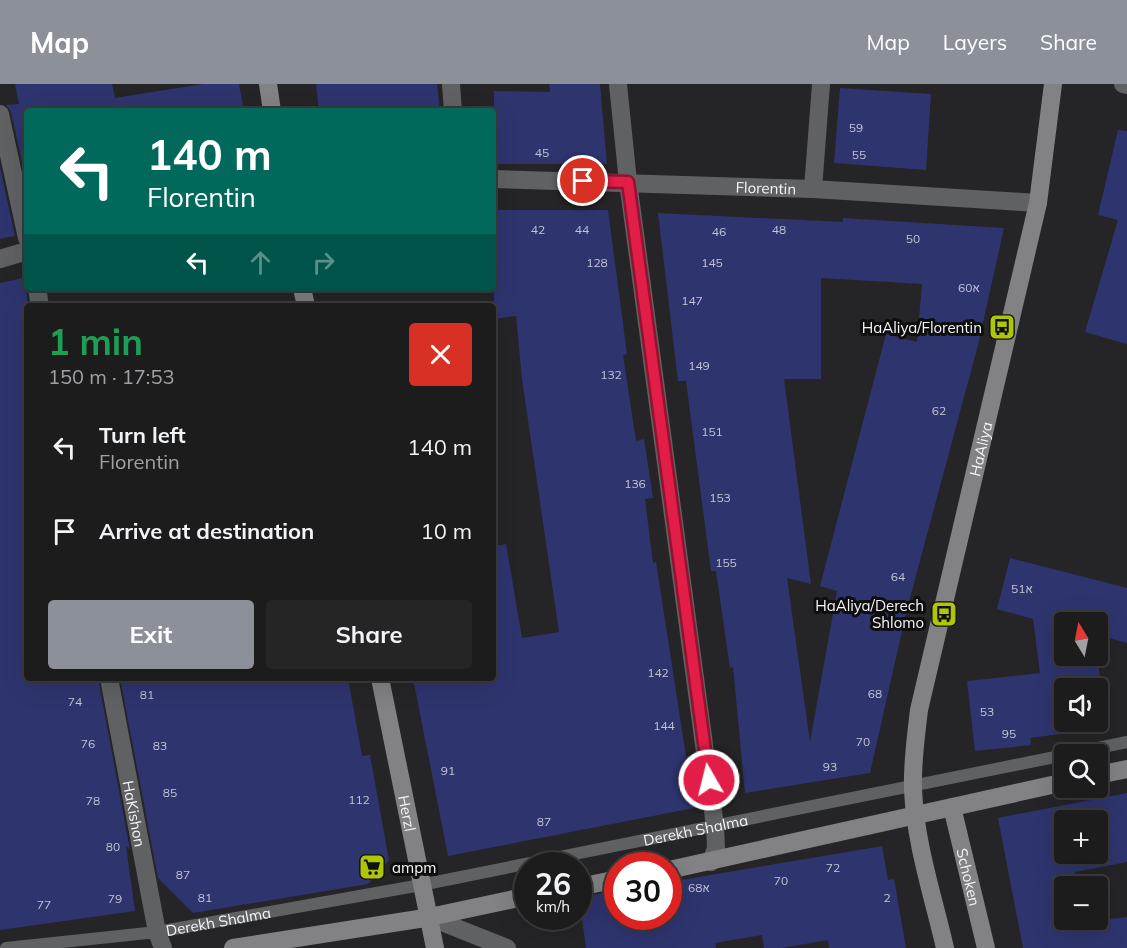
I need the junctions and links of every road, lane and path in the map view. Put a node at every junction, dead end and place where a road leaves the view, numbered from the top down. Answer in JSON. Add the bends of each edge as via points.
{"nodes":[{"id":1,"x":268,"y":84,"type":"edge"},
{"id":2,"x":451,"y":84,"type":"edge"},
{"id":3,"x":618,"y":84,"type":"edge"},
{"id":4,"x":821,"y":84,"type":"edge"},
{"id":5,"x":1053,"y":84,"type":"edge"},
{"id":6,"x":1123,"y":84,"type":"edge"},
{"id":7,"x":1127,"y":85,"type":"edge"},
{"id":8,"x":272,"y":108,"type":"edge"},
{"id":9,"x":453,"y":108,"type":"edge"},
{"id":10,"x":0,"y":114,"type":"edge"},
{"id":11,"x":496,"y":179,"type":"edge"},
{"id":12,"x":628,"y":182,"type":"junction"},
{"id":13,"x":813,"y":189,"type":"junction"},
{"id":14,"x":1038,"y":204,"type":"junction"},
{"id":15,"x":24,"y":224,"type":"edge"},
{"id":16,"x":24,"y":252,"type":"edge"},
{"id":17,"x":0,"y":259,"type":"edge"},
{"id":18,"x":110,"y":681,"type":"edge"},
{"id":19,"x":381,"y":681,"type":"edge"},
{"id":20,"x":1127,"y":742,"type":"edge"},
{"id":21,"x":1108,"y":746,"type":"edge"},
{"id":22,"x":1054,"y":758,"type":"edge"},
{"id":23,"x":1127,"y":769,"type":"edge"},
{"id":24,"x":1108,"y":773,"type":"edge"},
{"id":25,"x":1054,"y":784,"type":"edge"},
{"id":26,"x":913,"y":788,"type":"junction"},
{"id":27,"x":952,"y":807,"type":"junction"},
{"id":28,"x":915,"y":815,"type":"junction"},
{"id":29,"x":715,"y":826,"type":"junction"},
{"id":30,"x":711,"y":862,"type":"junction"},
{"id":31,"x":682,"y":868,"type":"edge"},
{"id":32,"x":421,"y":885,"type":"junction"},
{"id":33,"x":514,"y":899,"type":"edge"},
{"id":34,"x":429,"y":917,"type":"junction"},
{"id":35,"x":160,"y":940,"type":"edge"},
{"id":36,"x":6,"y":948,"type":"edge"},
{"id":37,"x":233,"y":948,"type":"edge"},
{"id":38,"x":435,"y":948,"type":"edge"},
{"id":39,"x":507,"y":948,"type":"edge"},
{"id":40,"x":945,"y":948,"type":"edge"},
{"id":41,"x":986,"y":948,"type":"edge"}],
"edges":[{"from":1,"to":8,"type":"street"},
{"from":2,"to":9,"type":"street"},
{"from":3,"to":12,"type":"street"},
{"from":4,"to":13,"type":"street"},
{"from":5,"to":14,"type":"street","name":"HaAliya"},
{"from":6,"to":7,"type":"street"},
{"from":10,"to":15,"type":"street"},
{"from":11,"to":12,"type":"street","name":"Florentin"},
{"from":12,"to":13,"type":"street","name":"Florentin"},
{"from":12,"to":29,"type":"street"},
{"from":13,"to":14,"type":"street","name":"Florentin"},
{"from":14,"to":26,"type":"street","name":"HaAliya","via":[[919,710]]},
{"from":16,"to":17,"type":"street"},
{"from":18,"to":35,"type":"street","name":"HaKishon"},
{"from":19,"to":32,"type":"street","name":"Herzl"},
{"from":20,"to":21,"type":"lane","name":"Derekh Shalma"},
{"from":22,"to":26,"type":"lane","name":"Derekh Shalma"},
{"from":23,"to":24,"type":"street"},
{"from":25,"to":27,"type":"street"},
{"from":26,"to":28,"type":"street","name":"HaAliya"},
{"from":26,"to":29,"type":"lane","name":"Derekh Shalma"},
{"from":27,"to":28,"type":"street"},
{"from":27,"to":41,"type":"street","name":"Schoken"},
{"from":28,"to":30,"type":"street"},
{"from":28,"to":40,"type":"street"},
{"from":29,"to":30,"type":"street","via":[[716,848]]},
{"from":29,"to":32,"type":"lane","name":"Derekh Shalma"},
{"from":30,"to":31,"type":"street"},
{"from":32,"to":34,"type":"street","name":"Herzl"},
{"from":32,"to":35,"type":"lane","name":"Derekh Shalma"},
{"from":33,"to":34,"type":"street","name":"Derekh Shalma"},
{"from":34,"to":37,"type":"street","name":"Derekh Shalma"},
{"from":34,"to":38,"type":"street","name":"Herzl"},
{"from":34,"to":39,"type":"street"},
{"from":35,"to":36,"type":"lane","name":"Derekh Shalma"}]}
